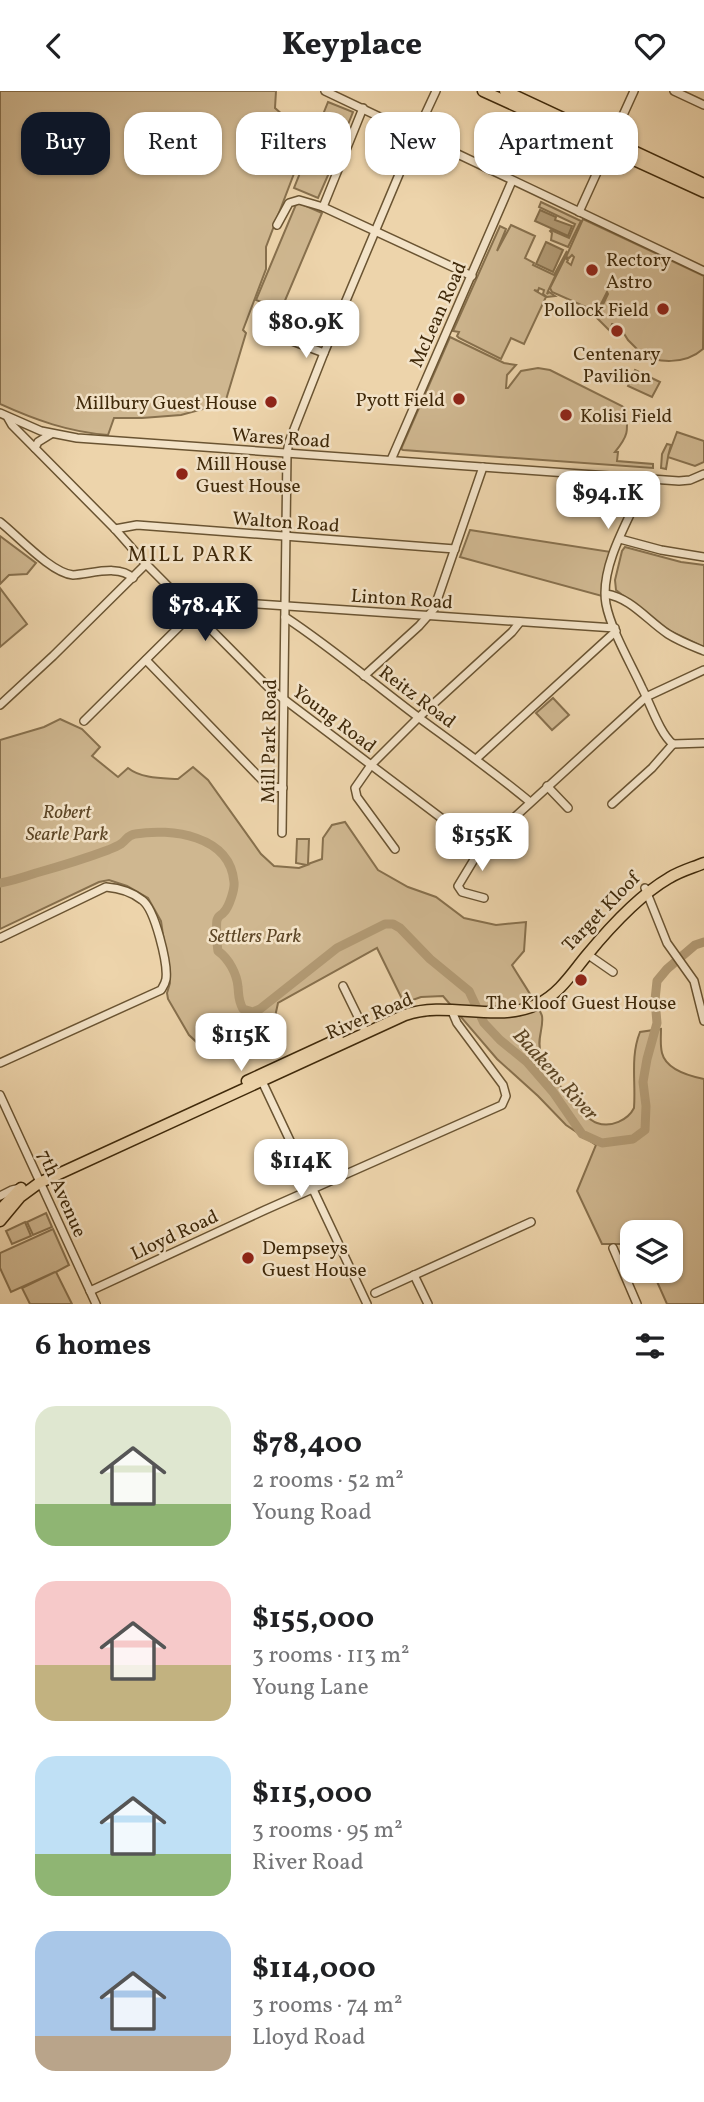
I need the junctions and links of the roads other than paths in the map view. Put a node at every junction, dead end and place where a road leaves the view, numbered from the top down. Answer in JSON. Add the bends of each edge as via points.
{"nodes":[{"id":1,"x":325,"y":91,"type":"edge"},
{"id":2,"x":436,"y":91,"type":"edge"},
{"id":3,"x":483,"y":91,"type":"edge"},
{"id":4,"x":505,"y":91,"type":"edge"},
{"id":5,"x":634,"y":91,"type":"edge"},
{"id":6,"x":674,"y":91,"type":"edge"},
{"id":7,"x":704,"y":105,"type":"edge"},
{"id":8,"x":363,"y":108,"type":"junction"},
{"id":9,"x":371,"y":112,"type":"edge"},
{"id":10,"x":426,"y":112,"type":"edge"},
{"id":11,"x":533,"y":112,"type":"edge"},
{"id":12,"x":547,"y":112,"type":"edge"},
{"id":13,"x":624,"y":112,"type":"edge"},
{"id":14,"x":460,"y":156,"type":"edge"},
{"id":15,"x":638,"y":156,"type":"edge"},
{"id":16,"x":638,"y":158,"type":"edge"},
{"id":17,"x":399,"y":175,"type":"edge"},
{"id":18,"x":596,"y":175,"type":"edge"},
{"id":19,"x":512,"y":181,"type":"junction"},
{"id":20,"x":704,"y":184,"type":"edge"},
{"id":21,"x":704,"y":192,"type":"edge"},
{"id":22,"x":323,"y":207,"type":"junction"},
{"id":23,"x":579,"y":212,"type":"junction"},
{"id":24,"x":276,"y":225,"type":"dead end"},
{"id":25,"x":375,"y":231,"type":"junction"},
{"id":26,"x":704,"y":271,"type":"edge"},
{"id":27,"x":472,"y":276,"type":"junction"},
{"id":28,"x":271,"y":333,"type":"dead end"},
{"id":29,"x":324,"y":353,"type":"junction"},
{"id":30,"x":4,"y":416,"type":"edge"},
{"id":31,"x":51,"y":434,"type":"junction"},
{"id":32,"x":35,"y":448,"type":"junction"},
{"id":33,"x":287,"y":453,"type":"junction"},
{"id":34,"x":391,"y":460,"type":"junction"},
{"id":35,"x":483,"y":467,"type":"junction"},
{"id":36,"x":704,"y":474,"type":"edge"},
{"id":37,"x":648,"y":479,"type":"junction"},
{"id":38,"x":0,"y":522,"type":"edge"},
{"id":39,"x":115,"y":529,"type":"junction"},
{"id":40,"x":286,"y":537,"type":"junction"},
{"id":41,"x":620,"y":539,"type":"junction"},
{"id":42,"x":455,"y":549,"type":"junction"},
{"id":43,"x":704,"y":557,"type":"edge"},
{"id":44,"x":146,"y":564,"type":"junction"},
{"id":45,"x":134,"y":578,"type":"junction"},
{"id":46,"x":606,"y":594,"type":"junction"},
{"id":47,"x":187,"y":604,"type":"junction"},
{"id":48,"x":285,"y":605,"type":"junction"},
{"id":49,"x":194,"y":612,"type":"junction"},
{"id":50,"x":429,"y":615,"type":"junction"},
{"id":51,"x":285,"y":617,"type":"junction"},
{"id":52,"x":520,"y":622,"type":"junction"},
{"id":53,"x":615,"y":629,"type":"junction"},
{"id":54,"x":704,"y":651,"type":"edge"},
{"id":55,"x":146,"y":660,"type":"junction"},
{"id":56,"x":704,"y":670,"type":"edge"},
{"id":57,"x":364,"y":675,"type":"junction"},
{"id":58,"x":646,"y":697,"type":"junction"},
{"id":59,"x":285,"y":699,"type":"junction"},
{"id":60,"x":0,"y":705,"type":"edge"},
{"id":61,"x":418,"y":718,"type":"junction"},
{"id":62,"x":84,"y":721,"type":"dead end"},
{"id":63,"x":704,"y":743,"type":"edge"},
{"id":64,"x":673,"y":744,"type":"junction"},
{"id":65,"x":476,"y":759,"type":"junction"},
{"id":66,"x":371,"y":765,"type":"junction"},
{"id":67,"x":547,"y":786,"type":"junction"},
{"id":68,"x":283,"y":788,"type":"junction"},
{"id":69,"x":530,"y":802,"type":"junction"},
{"id":70,"x":612,"y":804,"type":"dead end"},
{"id":71,"x":568,"y":809,"type":"dead end"},
{"id":72,"x":282,"y":833,"type":"dead end"},
{"id":73,"x":481,"y":848,"type":"junction"},
{"id":74,"x":395,"y":849,"type":"dead end"},
{"id":75,"x":704,"y":856,"type":"edge"},
{"id":76,"x":704,"y":863,"type":"edge"},
{"id":77,"x":646,"y":891,"type":"junction"},
{"id":78,"x":484,"y":898,"type":"dead end"},
{"id":79,"x":0,"y":938,"type":"edge"},
{"id":80,"x":587,"y":954,"type":"junction"},
{"id":81,"x":613,"y":972,"type":"dead end"},
{"id":82,"x":343,"y":986,"type":"dead end"},
{"id":83,"x":530,"y":1004,"type":"junction"},
{"id":84,"x":452,"y":1008,"type":"junction"},
{"id":85,"x":704,"y":1020,"type":"edge"},
{"id":86,"x":364,"y":1030,"type":"junction"},
{"id":87,"x":0,"y":1063,"type":"edge"},
{"id":88,"x":260,"y":1078,"type":"junction"},
{"id":89,"x":0,"y":1095,"type":"edge"},
{"id":90,"x":39,"y":1180,"type":"junction"},
{"id":91,"x":20,"y":1188,"type":"junction"},
{"id":92,"x":312,"y":1189,"type":"junction"},
{"id":93,"x":0,"y":1196,"type":"edge"},
{"id":94,"x":0,"y":1210,"type":"edge"},
{"id":95,"x":0,"y":1220,"type":"edge"},
{"id":96,"x":531,"y":1221,"type":"dead end"},
{"id":97,"x":613,"y":1248,"type":"dead end"},
{"id":98,"x":414,"y":1275,"type":"junction"},
{"id":99,"x":90,"y":1291,"type":"junction"},
{"id":100,"x":375,"y":1293,"type":"dead end"},
{"id":101,"x":634,"y":1303,"type":"edge"},
{"id":102,"x":96,"y":1304,"type":"edge"},
{"id":103,"x":367,"y":1304,"type":"edge"},
{"id":104,"x":428,"y":1304,"type":"edge"}],
"edges":[{"from":1,"to":8,"type":"street"},
{"from":2,"to":10,"type":"street","name":"Mill Park Road"},
{"from":3,"to":11,"type":"main road"},
{"from":4,"to":12,"type":"main road"},
{"from":5,"to":13,"type":"street"},
{"from":6,"to":7,"type":"street"},
{"from":8,"to":9,"type":"street"},
{"from":8,"to":22,"type":"street"},
{"from":14,"to":19,"type":"street"},
{"from":15,"to":20,"type":"main road"},
{"from":16,"to":21,"type":"main road"},
{"from":17,"to":25,"type":"street","name":"Mill Park Road"},
{"from":18,"to":23,"type":"street"},
{"from":19,"to":23,"type":"street"},
{"from":19,"to":27,"type":"street","name":"McLean Road"},
{"from":22,"to":24,"type":"street","via":[[294,201]]},
{"from":22,"to":25,"type":"street"},
{"from":23,"to":26,"type":"street"},
{"from":25,"to":27,"type":"street"},
{"from":25,"to":29,"type":"street","name":"Mill Park Road"},
{"from":27,"to":34,"type":"street","name":"McLean Road"},
{"from":28,"to":29,"type":"street"},
{"from":29,"to":33,"type":"street","name":"Mill Park Road"},
{"from":30,"to":31,"type":"street","name":"Wares Road"},
{"from":30,"to":32,"type":"street","name":"Young Road"},
{"from":31,"to":32,"type":"street"},
{"from":31,"to":33,"type":"street","name":"Wares Road"},
{"from":32,"to":39,"type":"street","name":"Young Road"},
{"from":33,"to":34,"type":"street","name":"Wares Road"},
{"from":33,"to":40,"type":"street","name":"Mill Park Road"},
{"from":34,"to":35,"type":"street","name":"Wares Road"},
{"from":35,"to":37,"type":"street","name":"Wares Road"},
{"from":35,"to":42,"type":"street"},
{"from":36,"to":37,"type":"street","name":"Wares Road","via":[[685,481]]},
{"from":37,"to":41,"type":"street"},
{"from":38,"to":45,"type":"street","via":[[65,574],[120,571]]},
{"from":39,"to":40,"type":"street","name":"Walton Road","via":[[137,525]]},
{"from":39,"to":44,"type":"street","name":"Young Road"},
{"from":40,"to":42,"type":"street","name":"Walton Road"},
{"from":40,"to":48,"type":"street","name":"Mill Park Road"},
{"from":41,"to":43,"type":"street"},
{"from":41,"to":46,"type":"street"},
{"from":42,"to":50,"type":"street"},
{"from":44,"to":45,"type":"street"},
{"from":44,"to":47,"type":"street","name":"Young Road"},
{"from":45,"to":60,"type":"street"},
{"from":46,"to":53,"type":"street"},
{"from":46,"to":54,"type":"street","via":[[631,604],[672,637]]},
{"from":47,"to":48,"type":"street","name":"Linton Road","via":[[204,600]]},
{"from":47,"to":49,"type":"street","name":"Young Road"},
{"from":48,"to":50,"type":"street","name":"Linton Road"},
{"from":48,"to":51,"type":"street","name":"Mill Park Road"},
{"from":49,"to":55,"type":"street"},
{"from":49,"to":59,"type":"street","name":"Young Road"},
{"from":50,"to":52,"type":"street","name":"Linton Road"},
{"from":50,"to":57,"type":"street"},
{"from":51,"to":57,"type":"street","name":"Reitz Road"},
{"from":51,"to":59,"type":"street","name":"Mill Park Road"},
{"from":52,"to":53,"type":"street","name":"Linton Road"},
{"from":52,"to":61,"type":"street"},
{"from":53,"to":58,"type":"street"},
{"from":53,"to":65,"type":"street"},
{"from":55,"to":62,"type":"street"},
{"from":55,"to":68,"type":"street","via":[[261,779]]},
{"from":56,"to":58,"type":"street"},
{"from":57,"to":61,"type":"street","name":"Reitz Road"},
{"from":58,"to":64,"type":"street"},
{"from":58,"to":67,"type":"street"},
{"from":59,"to":66,"type":"street","name":"Young Road"},
{"from":59,"to":68,"type":"street","name":"Mill Park Road"},
{"from":61,"to":65,"type":"street","name":"Reitz Road"},
{"from":61,"to":66,"type":"street"},
{"from":63,"to":64,"type":"street"},
{"from":64,"to":70,"type":"street"},
{"from":65,"to":69,"type":"street","name":"Reitz Road"},
{"from":66,"to":73,"type":"street","name":"Young Road"},
{"from":66,"to":74,"type":"street","via":[[355,794]]},
{"from":67,"to":69,"type":"street"},
{"from":67,"to":71,"type":"street"},
{"from":68,"to":72,"type":"street","name":"Mill Park Road"},
{"from":69,"to":73,"type":"street"},
{"from":73,"to":78,"type":"street","via":[[458,886],[462,892]]},
{"from":75,"to":77,"type":"main road","name":"Target Kloof","via":[[678,867]]},
{"from":76,"to":77,"type":"main road","name":"Target Kloof"},
{"from":77,"to":80,"type":"main road","name":"Target Kloof"},
{"from":77,"to":83,"type":"main road","name":"Target Kloof","via":[[611,919],[562,978]]},
{"from":77,"to":85,"type":"street","via":[[664,937],[694,981]]},
{"from":79,"to":87,"type":"street","via":[[106,887],[122,890],[142,899],[152,913],[166,975],[162,990]]},
{"from":80,"to":81,"type":"street"},
{"from":80,"to":83,"type":"main road","name":"Target Kloof","via":[[564,984],[549,997]]},
{"from":82,"to":86,"type":"street"},
{"from":83,"to":84,"type":"main road","name":"River Road"},
{"from":84,"to":86,"type":"main road","name":"River Road","via":[[421,1005]]},
{"from":84,"to":92,"type":"street","name":"Lloyd Road","via":[[457,1023],[503,1085],[506,1096],[502,1105]]},
{"from":86,"to":88,"type":"main road","name":"River Road"},
{"from":88,"to":90,"type":"main road","name":"River Road"},
{"from":88,"to":92,"type":"street"},
{"from":89,"to":90,"type":"street","name":"7th Avenue"},
{"from":90,"to":91,"type":"main road"},
{"from":90,"to":95,"type":"main road"},
{"from":90,"to":99,"type":"street","name":"7th Avenue"},
{"from":91,"to":93,"type":"street"},
{"from":91,"to":94,"type":"main road"},
{"from":92,"to":99,"type":"street","name":"Lloyd Road"},
{"from":92,"to":103,"type":"street"},
{"from":96,"to":98,"type":"street"},
{"from":97,"to":101,"type":"street"},
{"from":98,"to":100,"type":"street"},
{"from":98,"to":104,"type":"street"},
{"from":99,"to":102,"type":"street","name":"7th Avenue"}]}
